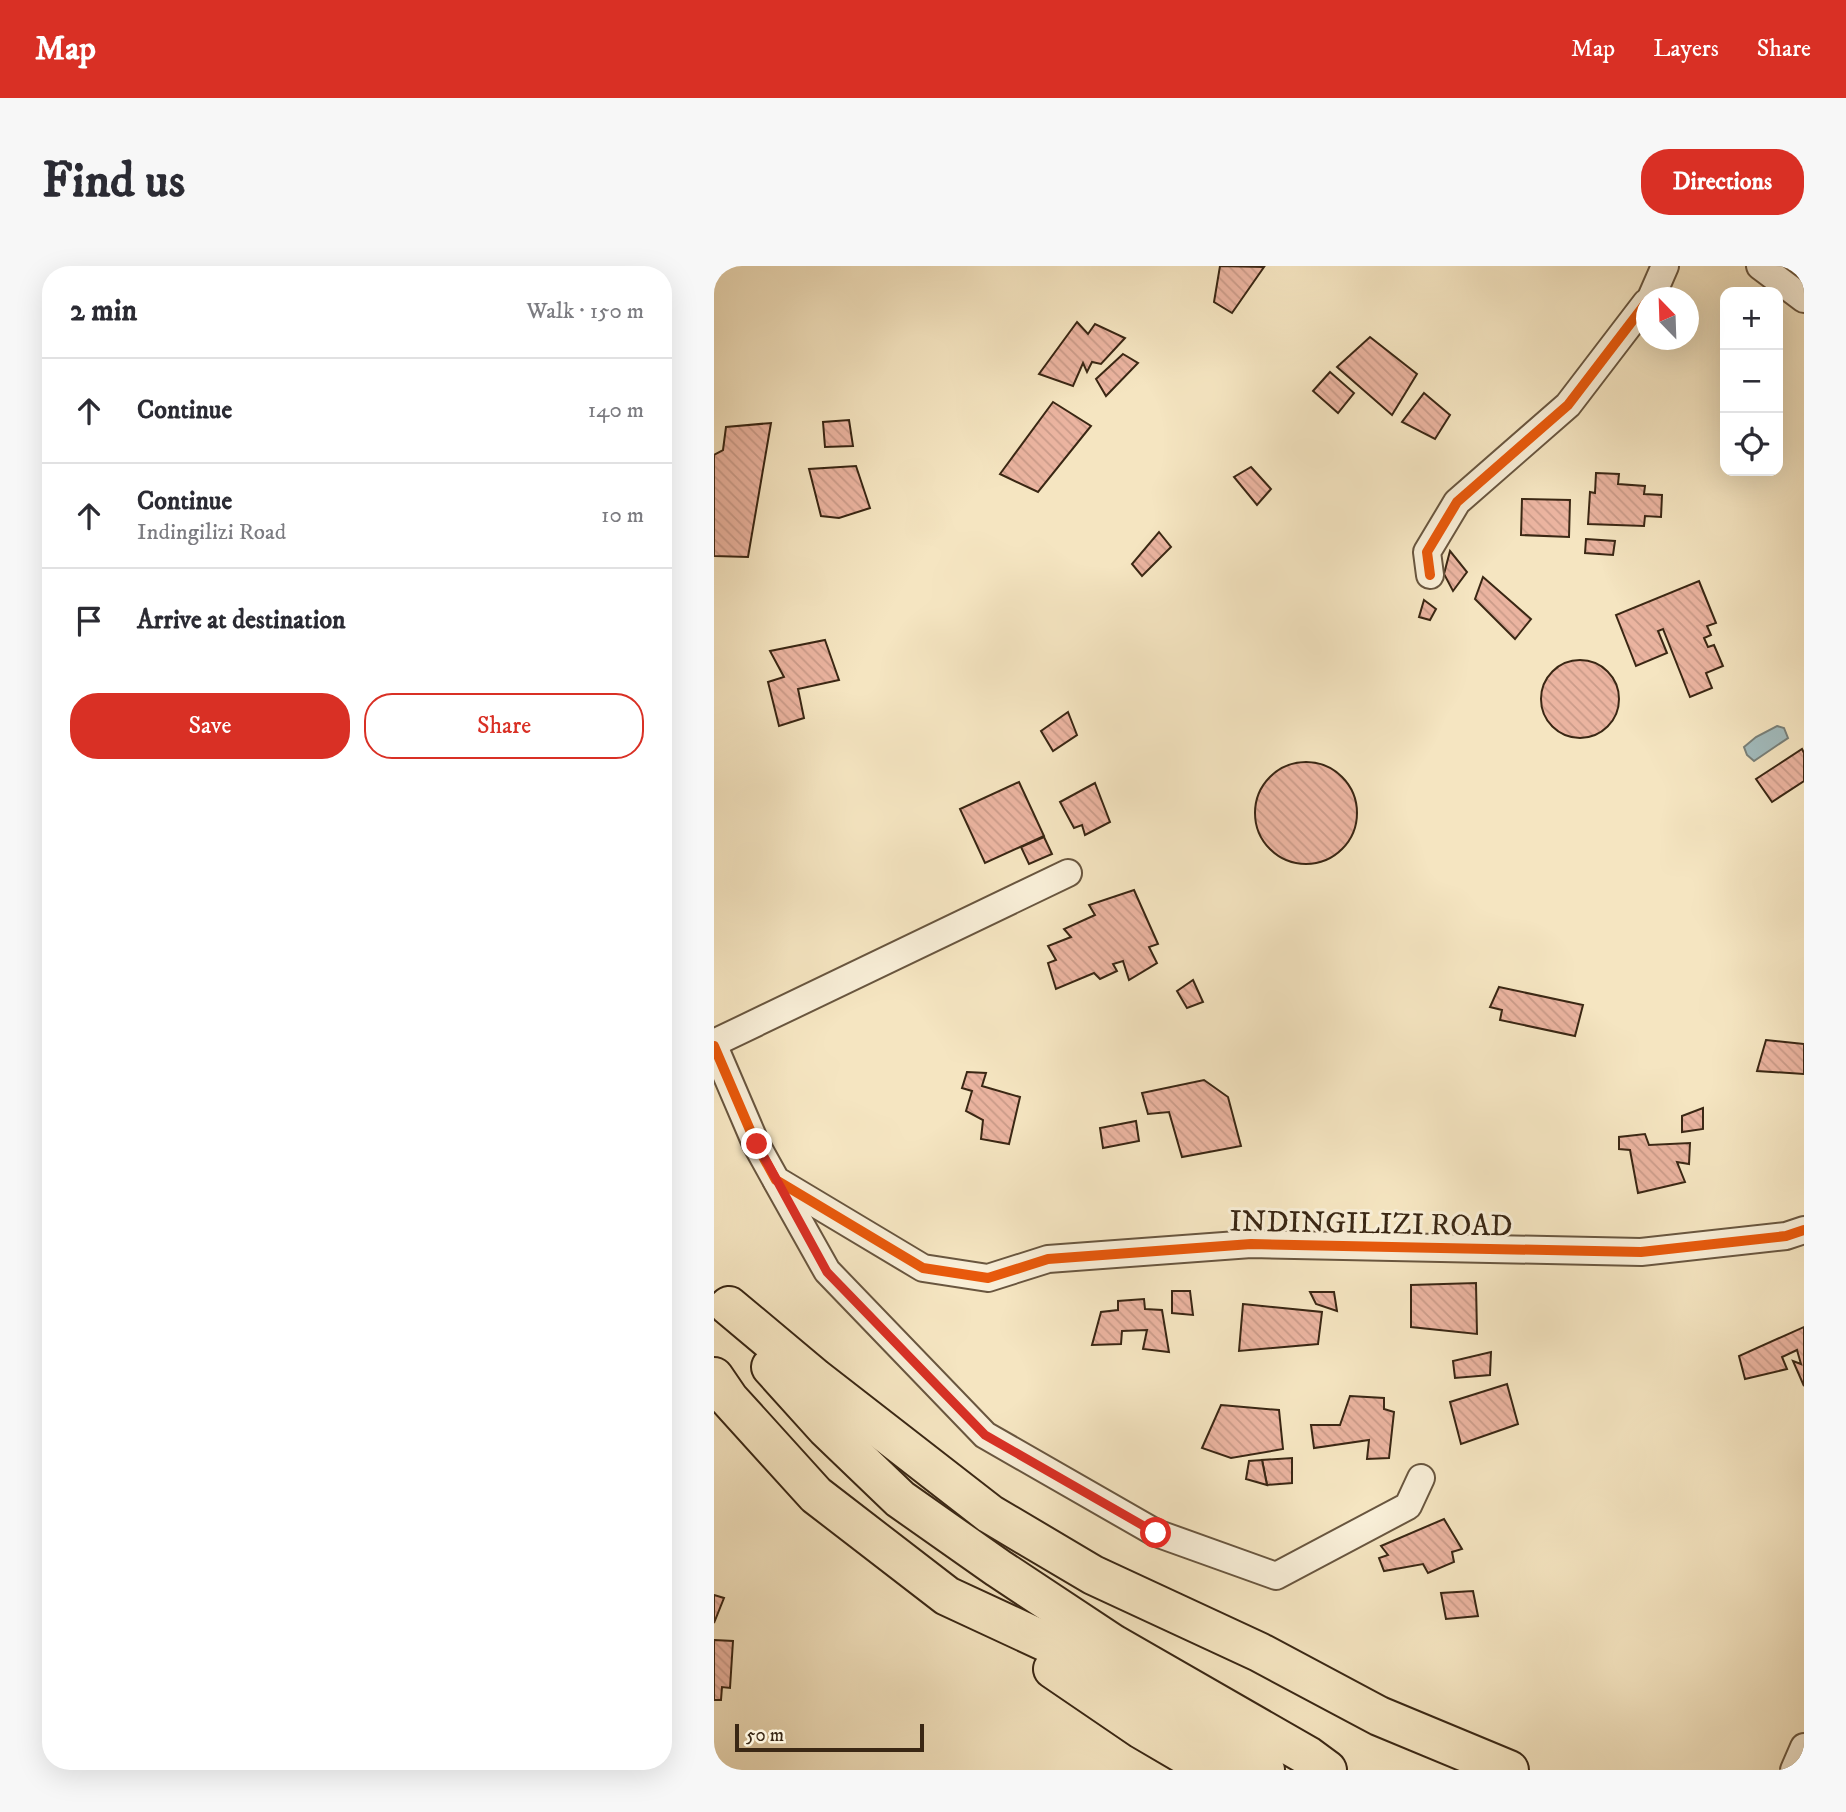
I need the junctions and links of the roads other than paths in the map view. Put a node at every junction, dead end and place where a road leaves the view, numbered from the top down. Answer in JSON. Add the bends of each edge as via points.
{"nodes":[{"id":1,"x":1665,"y":266,"type":"edge"},
{"id":2,"x":1760,"y":266,"type":"edge"},
{"id":3,"x":1655,"y":287,"type":"edge"},
{"id":4,"x":1804,"y":299,"type":"edge"},
{"id":5,"x":1636,"y":317,"type":"edge"},
{"id":6,"x":1430,"y":575,"type":"dead end"},
{"id":7,"x":1068,"y":873,"type":"dead end"},
{"id":8,"x":714,"y":1045,"type":"edge"},
{"id":9,"x":776,"y":1180,"type":"junction"},
{"id":10,"x":1804,"y":1230,"type":"edge"},
{"id":11,"x":722,"y":1296,"type":"edge"},
{"id":12,"x":714,"y":1377,"type":"edge"},
{"id":13,"x":1421,"y":1478,"type":"dead end"},
{"id":14,"x":947,"y":1596,"type":"junction"},
{"id":15,"x":1804,"y":1747,"type":"edge"},
{"id":16,"x":1317,"y":1763,"type":"edge"},
{"id":17,"x":1211,"y":1770,"type":"edge"},
{"id":18,"x":1265,"y":1770,"type":"edge"},
{"id":19,"x":1509,"y":1770,"type":"edge"},
{"id":20,"x":1794,"y":1770,"type":"edge"}],
"edges":[{"from":1,"to":3,"type":"street"},
{"from":2,"to":4,"type":"street"},
{"from":5,"to":6,"type":"street","via":[[1568,405],[1457,502],[1427,552]]},
{"from":7,"to":8,"type":"street"},
{"from":8,"to":9,"type":"street"},
{"from":9,"to":10,"type":"street","name":"INDINGILIZI ROAD","via":[[923,1268],[988,1278],[1048,1259],[1251,1244],[1641,1252],[1786,1236]]},
{"from":9,"to":13,"type":"street","via":[[827,1272],[985,1435],[1156,1533],[1276,1576],[1408,1506]]},
{"from":11,"to":16,"type":"highway","via":[[767,1362],[826,1429],[900,1499],[1113,1644]]},
{"from":11,"to":19,"type":"highway","via":[[815,1378],[990,1514],[1093,1575],[1259,1652],[1379,1716]]},
{"from":12,"to":14,"type":"highway","via":[[816,1495]]},
{"from":14,"to":17,"type":"highway","via":[[1141,1729]]},
{"from":14,"to":18,"type":"highway","via":[[1087,1661]]},
{"from":15,"to":20,"type":"street"}]}
